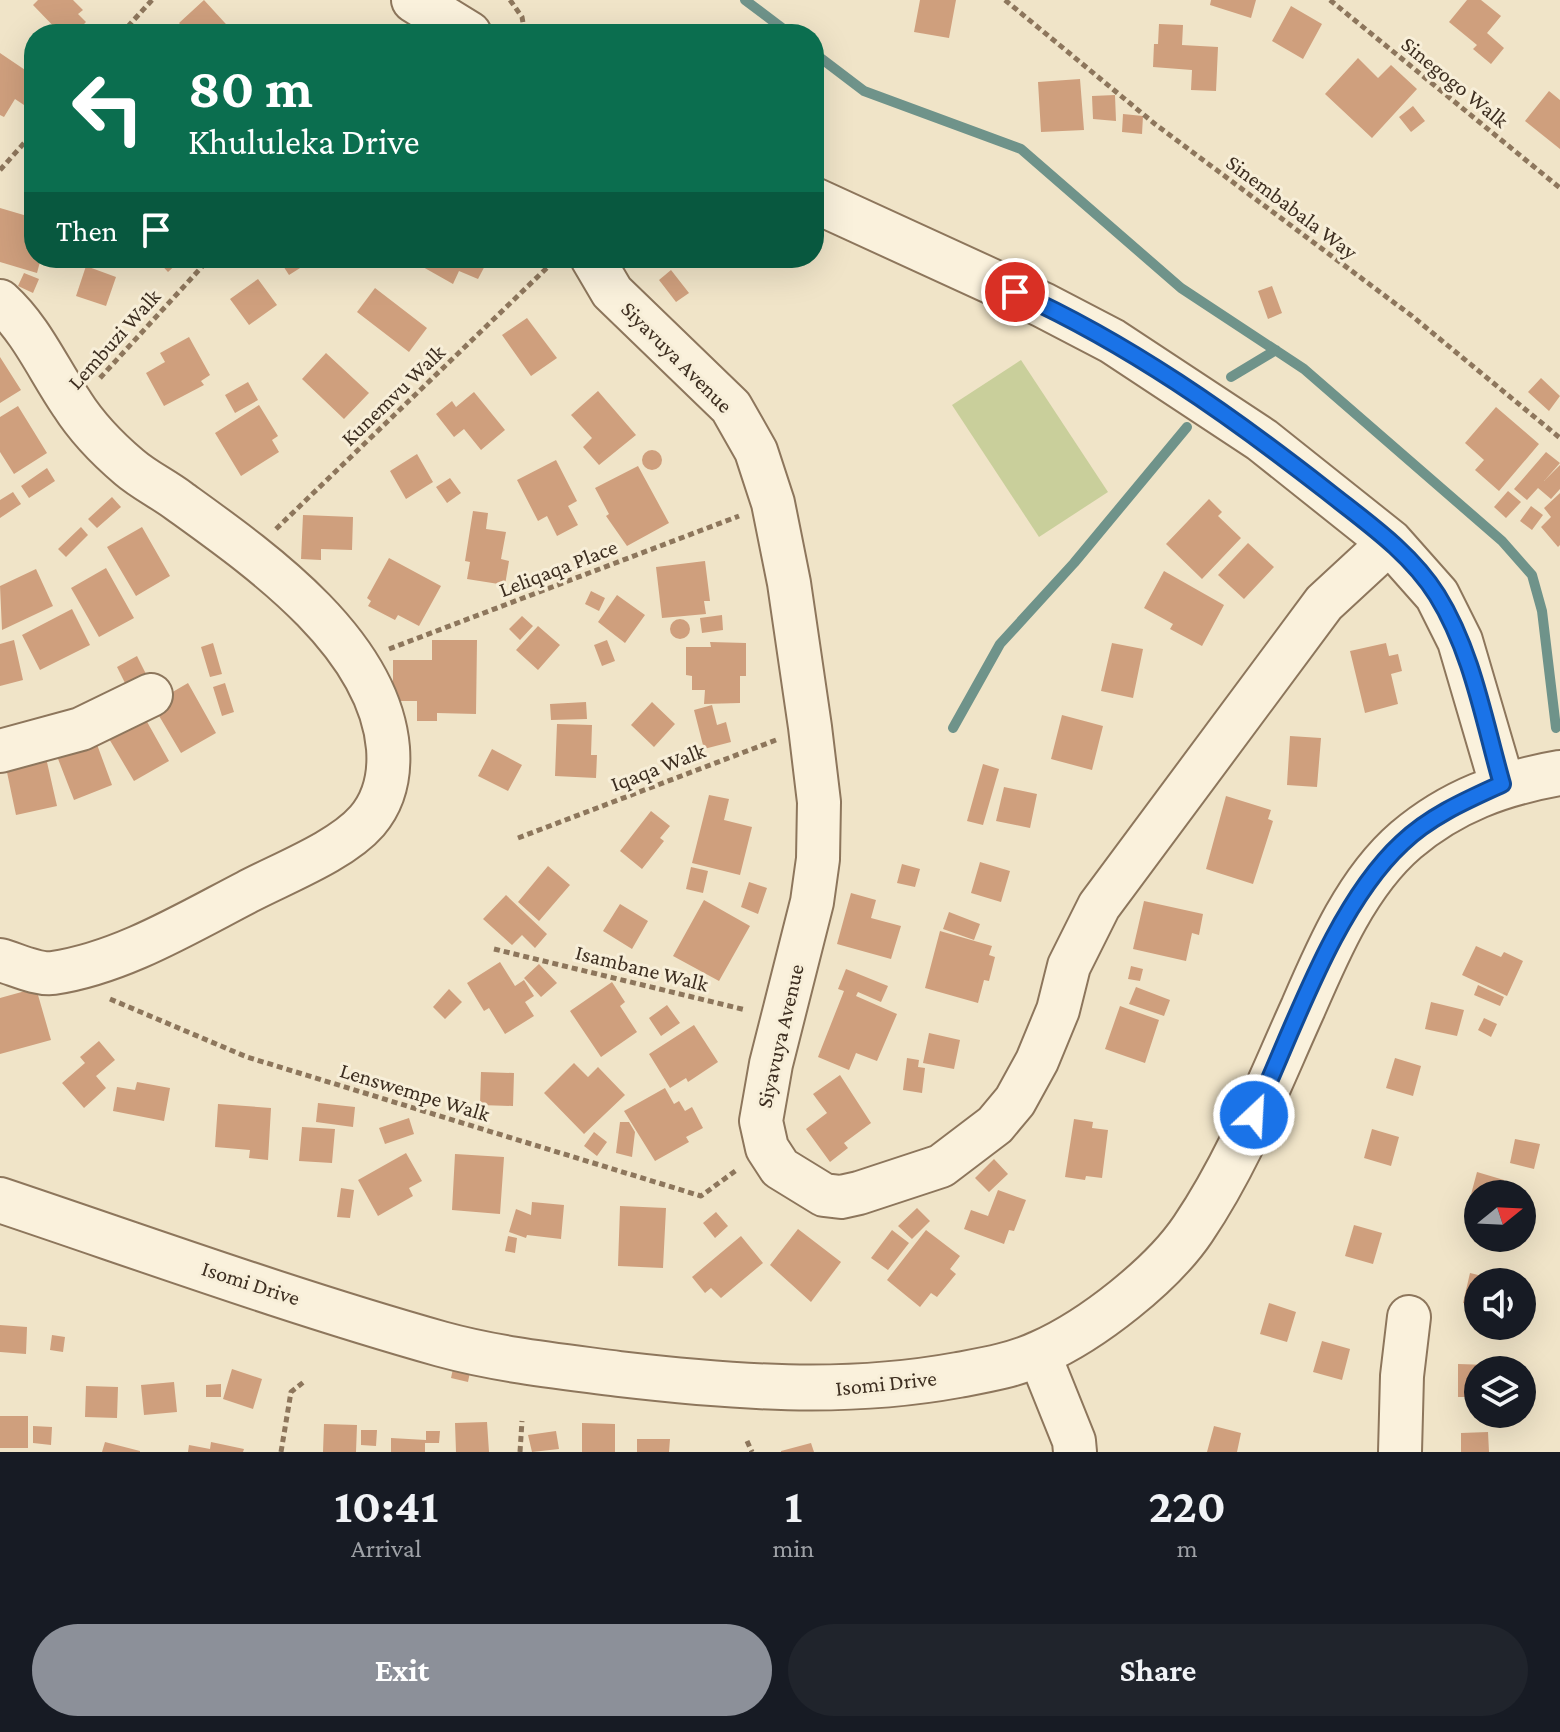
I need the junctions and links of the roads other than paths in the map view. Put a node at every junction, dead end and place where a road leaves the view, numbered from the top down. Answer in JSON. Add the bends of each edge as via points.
{"nodes":[{"id":1,"x":414,"y":0,"type":"edge"},
{"id":2,"x":453,"y":24,"type":"edge"},
{"id":3,"x":824,"y":205,"type":"edge"},
{"id":4,"x":598,"y":268,"type":"edge"},
{"id":5,"x":0,"y":301,"type":"edge"},
{"id":6,"x":1390,"y":542,"type":"junction"},
{"id":7,"x":151,"y":695,"type":"dead end"},
{"id":8,"x":0,"y":751,"type":"edge"},
{"id":9,"x":1560,"y":773,"type":"edge"},
{"id":10,"x":1502,"y":784,"type":"junction"},
{"id":11,"x":0,"y":960,"type":"edge"},
{"id":12,"x":0,"y":1200,"type":"edge"},
{"id":13,"x":1409,"y":1317,"type":"dead end"},
{"id":14,"x":1039,"y":1354,"type":"junction"},
{"id":15,"x":1075,"y":1452,"type":"edge"},
{"id":16,"x":1400,"y":1452,"type":"edge"}],
"edges":[{"from":1,"to":2,"type":"street"},
{"from":3,"to":6,"type":"street","via":[[1112,341],[1262,440]]},
{"from":4,"to":6,"type":"street","name":"Siyavuya Avenue","via":[[612,292],[731,407],[756,451],[773,503],[810,727],[819,802],[818,859],[761,1121],[767,1148],[780,1168],[824,1195],[841,1197],[941,1166],[995,1125],[1037,1061],[1069,966],[1099,906],[1324,603]]},
{"from":5,"to":11,"type":"street","via":[[21,319],[73,407],[129,467],[250,554],[320,618],[372,688],[389,764],[384,794],[350,836],[163,934],[118,954],[50,973]]},
{"from":6,"to":10,"type":"street","via":[[1437,595],[1460,641]]},
{"from":7,"to":8,"type":"street","via":[[81,729]]},
{"from":9,"to":10,"type":"street","name":"Isomi Drive"},
{"from":10,"to":14,"type":"street","name":"Isomi Drive","via":[[1420,828],[1382,865],[1342,926],[1233,1162],[1191,1233],[1123,1299]]},
{"from":12,"to":14,"type":"street","name":"Isomi Drive","via":[[442,1344],[566,1367],[704,1384],[813,1390],[936,1379]]},
{"from":13,"to":16,"type":"street"},
{"from":14,"to":15,"type":"street"}]}
